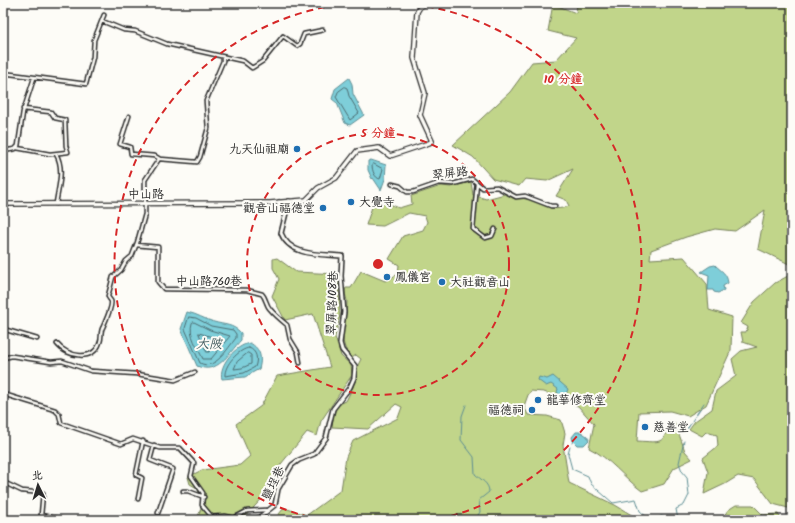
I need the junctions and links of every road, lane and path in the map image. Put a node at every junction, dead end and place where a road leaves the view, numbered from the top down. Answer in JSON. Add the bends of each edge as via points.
{"nodes":[{"id":1,"x":4,"y":3,"type":"edge"},
{"id":2,"x":426,"y":3,"type":"edge"},
{"id":3,"x":104,"y":15,"type":"dead end"},
{"id":4,"x":102,"y":21,"type":"junction"},
{"id":5,"x":323,"y":30,"type":"dead end"},
{"id":6,"x":3,"y":38,"type":"edge"},
{"id":7,"x":223,"y":57,"type":"junction"},
{"id":8,"x":3,"y":73,"type":"edge"},
{"id":9,"x":34,"y":78,"type":"junction"},
{"id":10,"x":24,"y":109,"type":"junction"},
{"id":11,"x":129,"y":116,"type":"dead end"},
{"id":12,"x":17,"y":148,"type":"junction"},
{"id":13,"x":3,"y":151,"type":"edge"},
{"id":14,"x":56,"y":154,"type":"junction"},
{"id":15,"x":158,"y":159,"type":"junction"},
{"id":16,"x":477,"y":182,"type":"junction"},
{"id":17,"x":392,"y":184,"type":"dead end"},
{"id":18,"x":3,"y":196,"type":"edge"},
{"id":19,"x":278,"y":202,"type":"junction"},
{"id":20,"x":289,"y":202,"type":"junction"},
{"id":21,"x":3,"y":204,"type":"edge"},
{"id":22,"x":56,"y":204,"type":"junction"},
{"id":23,"x":145,"y":204,"type":"junction"},
{"id":24,"x":555,"y":206,"type":"dead end"},
{"id":25,"x":286,"y":214,"type":"junction"},
{"id":26,"x":495,"y":229,"type":"dead end"},
{"id":27,"x":3,"y":231,"type":"edge"},
{"id":28,"x":136,"y":245,"type":"junction"},
{"id":29,"x":3,"y":329,"type":"edge"},
{"id":30,"x":37,"y":339,"type":"dead end"},
{"id":31,"x":57,"y":344,"type":"dead end"},
{"id":32,"x":346,"y":356,"type":"joint"},
{"id":33,"x":3,"y":358,"type":"edge"},
{"id":34,"x":300,"y":363,"type":"dead end"},
{"id":35,"x":195,"y":372,"type":"dead end"},
{"id":36,"x":3,"y":394,"type":"edge"},
{"id":37,"x":143,"y":441,"type":"junction"},
{"id":38,"x":154,"y":445,"type":"junction"},
{"id":39,"x":3,"y":482,"type":"edge"},
{"id":40,"x":183,"y":491,"type":"dead end"},
{"id":41,"x":204,"y":496,"type":"junction"},
{"id":42,"x":138,"y":499,"type":"dead end"},
{"id":43,"x":267,"y":512,"type":"junction"},
{"id":44,"x":158,"y":513,"type":"dead end"},
{"id":45,"x":64,"y":520,"type":"edge"},
{"id":46,"x":256,"y":520,"type":"edge"}],
"edges":[{"from":1,"to":6,"type":"street"},
{"from":2,"to":20,"type":"main road","via":[[417,12],[414,58],[425,93],[420,115],[432,141],[390,156],[379,148],[358,151],[334,179],[318,188],[306,200]]},
{"from":3,"to":4,"type":"street"},
{"from":4,"to":7,"type":"street","via":[[167,44]]},
{"from":4,"to":9,"type":"street","via":[[94,40],[93,57],[86,84]]},
{"from":5,"to":7,"type":"street","via":[[304,34],[297,46],[283,36],[263,61],[252,68],[246,62]]},
{"from":7,"to":15,"type":"street","via":[[206,101],[208,128],[199,160],[196,162]]},
{"from":8,"to":9,"type":"street"},
{"from":9,"to":10,"type":"street"},
{"from":10,"to":12,"type":"street"},
{"from":10,"to":14,"type":"street","via":[[51,112],[55,118],[65,120],[68,152]]},
{"from":11,"to":15,"type":"street","via":[[120,145],[130,147],[132,154],[155,156]]},
{"from":12,"to":13,"type":"street"},
{"from":12,"to":14,"type":"street"},
{"from":14,"to":22,"type":"street","via":[[60,182]]},
{"from":15,"to":23,"type":"street","via":[[146,180]]},
{"from":16,"to":17,"type":"street","name":"翠屏路","via":[[469,179],[457,184],[439,183],[409,192]]},
{"from":16,"to":24,"type":"street","name":"翠屏路","via":[[483,188],[497,187],[516,197],[525,196]]},
{"from":16,"to":26,"type":"street","via":[[473,229],[485,238],[492,236]]},
{"from":18,"to":21,"type":"street"},
{"from":19,"to":20,"type":"main road","name":"中山路"},
{"from":19,"to":23,"type":"main road","name":"中山路"},
{"from":19,"to":25,"type":"street"},
{"from":20,"to":25,"type":"street","name":"翠屏路108巷"},
{"from":21,"to":22,"type":"main road","name":"中山路"},
{"from":21,"to":27,"type":"street"},
{"from":22,"to":23,"type":"main road","name":"中山路"},
{"from":23,"to":28,"type":"street","via":[[144,222]]},
{"from":25,"to":32,"type":"street","name":"翠屏路108巷","via":[[282,233],[290,245],[300,252],[342,256],[344,312],[340,343]]},
{"from":28,"to":31,"type":"street","via":[[122,270],[113,277],[108,296],[111,302],[108,318],[97,347],[83,356],[60,348]]},
{"from":28,"to":34,"type":"street","name":"中山路760巷","via":[[158,247],[158,282],[164,288],[241,289],[262,294],[270,309],[288,325],[290,339],[298,350]]},
{"from":29,"to":30,"type":"street"},
{"from":32,"to":43,"type":"street","name":"鹽埕巷","via":[[356,370],[350,387],[332,409],[326,438],[313,455],[292,465],[278,489],[276,504]]},
{"from":33,"to":35,"type":"street","via":[[12,356],[51,362],[62,361],[91,371],[175,380]]},
{"from":36,"to":37,"type":"street","via":[[55,410],[61,423],[100,438],[121,444],[133,439]]},
{"from":37,"to":38,"type":"street"},
{"from":37,"to":42,"type":"street","via":[[136,475],[142,478]]},
{"from":38,"to":41,"type":"street","via":[[182,450],[194,463],[191,476]]},
{"from":38,"to":44,"type":"street","via":[[150,460],[173,469]]},
{"from":39,"to":45,"type":"street","via":[[22,492],[43,493],[41,515]]},
{"from":40,"to":41,"type":"street","via":[[188,490]]},
{"from":41,"to":43,"type":"street","via":[[202,505],[212,517],[234,518],[247,511]]},
{"from":43,"to":46,"type":"street","name":"鹽埕巷"}]}
